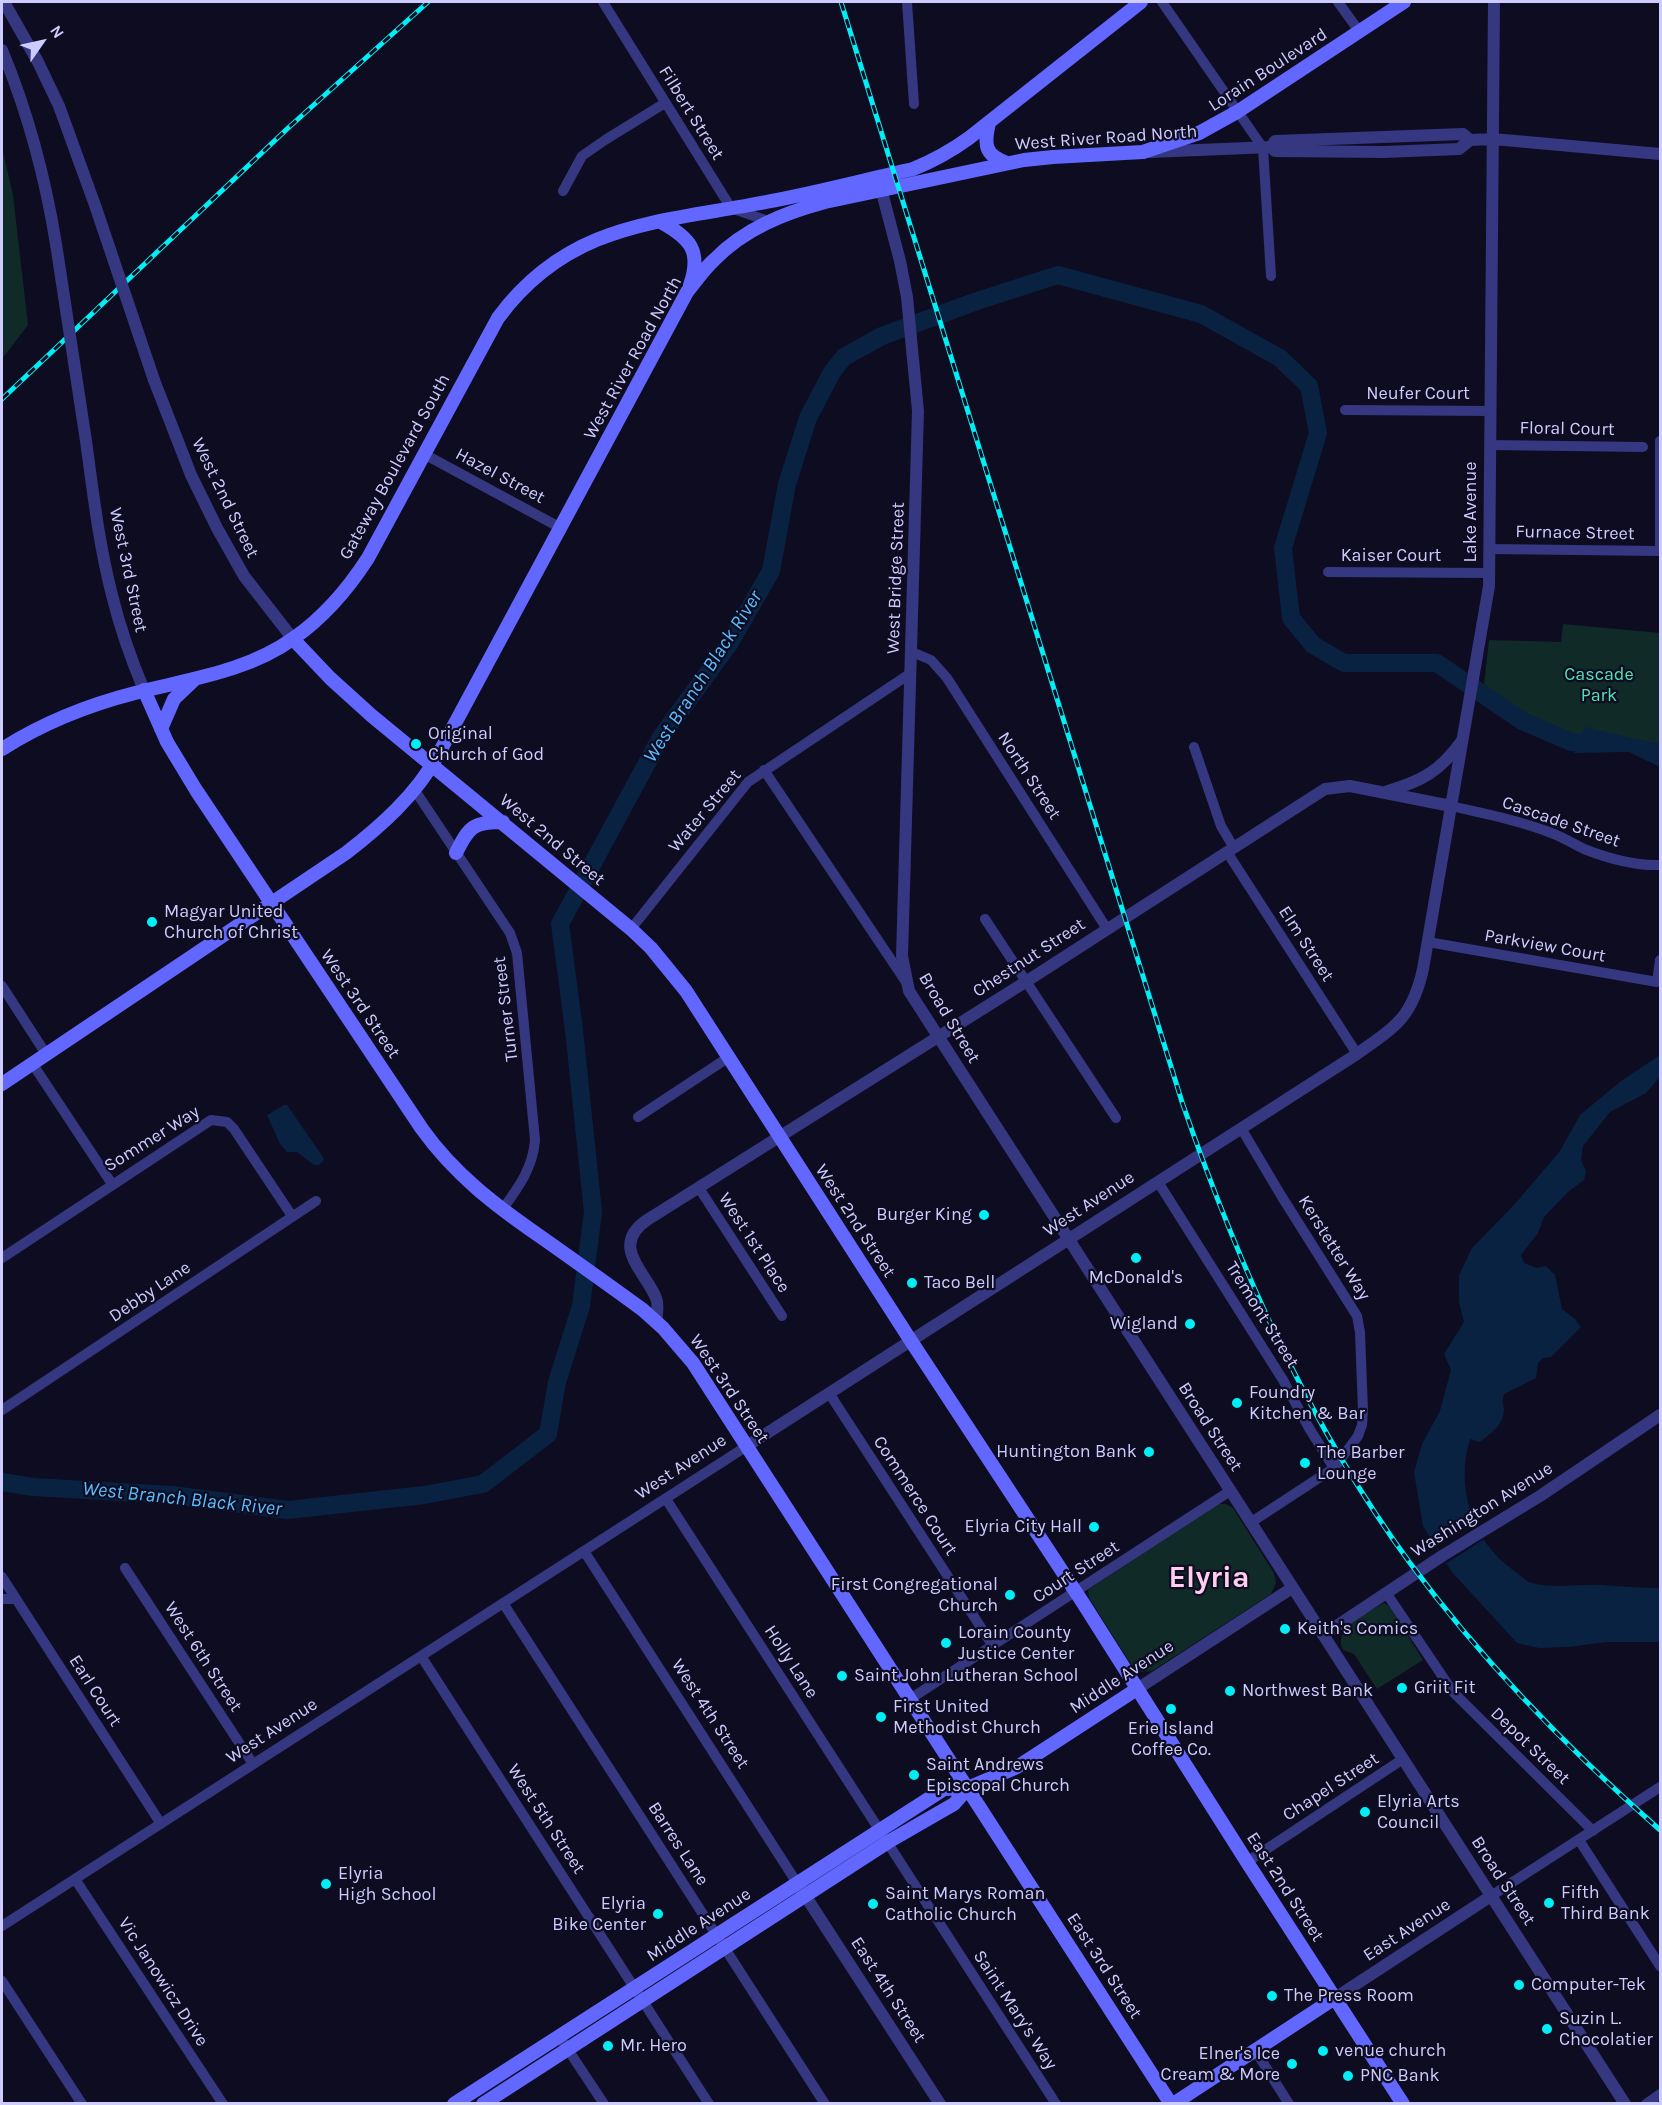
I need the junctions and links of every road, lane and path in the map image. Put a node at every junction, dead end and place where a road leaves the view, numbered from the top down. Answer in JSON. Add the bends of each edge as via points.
{"nodes":[{"id":1,"x":4,"y":2,"type":"edge"},
{"id":2,"x":603,"y":2,"type":"edge"},
{"id":3,"x":907,"y":2,"type":"edge"},
{"id":4,"x":1141,"y":2,"type":"edge"},
{"id":5,"x":1162,"y":2,"type":"edge"},
{"id":6,"x":1338,"y":2,"type":"edge"},
{"id":7,"x":1404,"y":2,"type":"edge"},
{"id":8,"x":1494,"y":2,"type":"edge"},
{"id":9,"x":1359,"y":31,"type":"junction"},
{"id":10,"x":2,"y":50,"type":"edge"},
{"id":11,"x":664,"y":104,"type":"junction"},
{"id":12,"x":914,"y":104,"type":"dead end"},
{"id":13,"x":1237,"y":112,"type":"junction"},
{"id":14,"x":989,"y":123,"type":"junction"},
{"id":15,"x":1492,"y":139,"type":"junction"},
{"id":16,"x":1267,"y":147,"type":"junction"},
{"id":17,"x":1143,"y":152,"type":"junction"},
{"id":18,"x":1660,"y":154,"type":"edge"},
{"id":19,"x":1007,"y":163,"type":"junction"},
{"id":20,"x":880,"y":184,"type":"junction"},
{"id":21,"x":563,"y":191,"type":"dead end"},
{"id":22,"x":731,"y":208,"type":"junction"},
{"id":23,"x":768,"y":221,"type":"junction"},
{"id":24,"x":661,"y":222,"type":"junction"},
{"id":25,"x":1271,"y":276,"type":"dead end"},
{"id":26,"x":687,"y":292,"type":"junction"},
{"id":27,"x":1345,"y":410,"type":"dead end"},
{"id":28,"x":1490,"y":411,"type":"junction"},
{"id":29,"x":1660,"y":441,"type":"edge"},
{"id":30,"x":1490,"y":445,"type":"junction"},
{"id":31,"x":1643,"y":447,"type":"dead end"},
{"id":32,"x":424,"y":454,"type":"junction"},
{"id":33,"x":559,"y":527,"type":"junction"},
{"id":34,"x":1489,"y":549,"type":"junction"},
{"id":35,"x":1660,"y":551,"type":"edge"},
{"id":36,"x":1328,"y":572,"type":"dead end"},
{"id":37,"x":1489,"y":573,"type":"junction"},
{"id":38,"x":293,"y":639,"type":"junction"},
{"id":39,"x":912,"y":652,"type":"junction"},
{"id":40,"x":911,"y":673,"type":"junction"},
{"id":41,"x":196,"y":679,"type":"junction"},
{"id":42,"x":144,"y":690,"type":"junction"},
{"id":43,"x":161,"y":729,"type":"junction"},
{"id":44,"x":1464,"y":738,"type":"junction"},
{"id":45,"x":1194,"y":747,"type":"dead end"},
{"id":46,"x":2,"y":749,"type":"edge"},
{"id":47,"x":433,"y":764,"type":"junction"},
{"id":48,"x":764,"y":770,"type":"junction"},
{"id":49,"x":414,"y":789,"type":"junction"},
{"id":50,"x":1384,"y":792,"type":"junction"},
{"id":51,"x":1451,"y":806,"type":"junction"},
{"id":52,"x":503,"y":822,"type":"junction"},
{"id":53,"x":1230,"y":850,"type":"junction"},
{"id":54,"x":456,"y":853,"type":"junction"},
{"id":55,"x":1660,"y":865,"type":"edge"},
{"id":56,"x":271,"y":903,"type":"junction"},
{"id":57,"x":985,"y":919,"type":"dead end"},
{"id":58,"x":631,"y":929,"type":"junction"},
{"id":59,"x":1107,"y":929,"type":"junction"},
{"id":60,"x":1428,"y":942,"type":"junction"},
{"id":61,"x":1660,"y":960,"type":"edge"},
{"id":62,"x":1027,"y":981,"type":"junction"},
{"id":63,"x":907,"y":984,"type":"junction"},
{"id":64,"x":2,"y":986,"type":"edge"},
{"id":65,"x":1405,"y":1014,"type":"joint"},
{"id":66,"x":938,"y":1037,"type":"junction"},
{"id":67,"x":46,"y":1054,"type":"junction"},
{"id":68,"x":1357,"y":1054,"type":"junction"},
{"id":69,"x":729,"y":1057,"type":"junction"},
{"id":70,"x":32,"y":1064,"type":"junction"},
{"id":71,"x":2,"y":1084,"type":"edge"},
{"id":72,"x":638,"y":1117,"type":"dead end"},
{"id":73,"x":1116,"y":1118,"type":"dead end"},
{"id":74,"x":1241,"y":1128,"type":"junction"},
{"id":75,"x":781,"y":1136,"type":"junction"},
{"id":76,"x":1158,"y":1182,"type":"junction"},
{"id":77,"x":112,"y":1184,"type":"junction"},
{"id":78,"x":699,"y":1188,"type":"junction"},
{"id":79,"x":316,"y":1201,"type":"dead end"},
{"id":80,"x":502,"y":1210,"type":"junction"},
{"id":81,"x":292,"y":1216,"type":"junction"},
{"id":82,"x":1068,"y":1240,"type":"junction"},
{"id":83,"x":2,"y":1258,"type":"edge"},
{"id":84,"x":782,"y":1316,"type":"dead end"},
{"id":85,"x":656,"y":1321,"type":"junction"},
{"id":86,"x":911,"y":1341,"type":"junction"},
{"id":87,"x":829,"y":1393,"type":"junction"},
{"id":88,"x":2,"y":1410,"type":"edge"},
{"id":89,"x":1660,"y":1415,"type":"edge"},
{"id":90,"x":747,"y":1446,"type":"junction"},
{"id":91,"x":1334,"y":1468,"type":"junction"},
{"id":92,"x":1230,"y":1491,"type":"junction"},
{"id":93,"x":666,"y":1498,"type":"junction"},
{"id":94,"x":1250,"y":1523,"type":"junction"},
{"id":95,"x":584,"y":1551,"type":"junction"},
{"id":96,"x":125,"y":1568,"type":"dead end"},
{"id":97,"x":2,"y":1577,"type":"edge"},
{"id":98,"x":1292,"y":1588,"type":"junction"},
{"id":99,"x":1076,"y":1592,"type":"junction"},
{"id":100,"x":1387,"y":1594,"type":"junction"},
{"id":101,"x":2,"y":1599,"type":"edge"},
{"id":102,"x":16,"y":1599,"type":"junction"},
{"id":103,"x":503,"y":1603,"type":"junction"},
{"id":104,"x":1323,"y":1635,"type":"junction"},
{"id":105,"x":993,"y":1646,"type":"junction"},
{"id":106,"x":421,"y":1656,"type":"junction"},
{"id":107,"x":1137,"y":1689,"type":"junction"},
{"id":108,"x":910,"y":1699,"type":"junction"},
{"id":109,"x":1403,"y":1759,"type":"junction"},
{"id":110,"x":253,"y":1764,"type":"junction"},
{"id":111,"x":1660,"y":1787,"type":"edge"},
{"id":112,"x":968,"y":1788,"type":"junction"},
{"id":113,"x":160,"y":1824,"type":"junction"},
{"id":114,"x":1593,"y":1830,"type":"junction"},
{"id":115,"x":884,"y":1837,"type":"junction"},
{"id":116,"x":1579,"y":1840,"type":"junction"},
{"id":117,"x":1247,"y":1862,"type":"junction"},
{"id":118,"x":75,"y":1879,"type":"junction"},
{"id":119,"x":797,"y":1883,"type":"junction"},
{"id":120,"x":805,"y":1896,"type":"junction"},
{"id":121,"x":1491,"y":1896,"type":"junction"},
{"id":122,"x":2,"y":1926,"type":"edge"},
{"id":123,"x":716,"y":1935,"type":"junction"},
{"id":124,"x":724,"y":1948,"type":"junction"},
{"id":125,"x":1660,"y":1966,"type":"edge"},
{"id":126,"x":2,"y":1981,"type":"edge"},
{"id":127,"x":635,"y":1988,"type":"junction"},
{"id":128,"x":1335,"y":1998,"type":"junction"},
{"id":129,"x":643,"y":2000,"type":"junction"},
{"id":130,"x":559,"y":2036,"type":"junction"},
{"id":131,"x":568,"y":2049,"type":"junction"},
{"id":132,"x":1256,"y":2050,"type":"junction"},
{"id":133,"x":1660,"y":2094,"type":"edge"},
{"id":134,"x":81,"y":2103,"type":"edge"},
{"id":135,"x":223,"y":2103,"type":"edge"},
{"id":136,"x":454,"y":2103,"type":"edge"},
{"id":137,"x":483,"y":2103,"type":"edge"},
{"id":138,"x":604,"y":2103,"type":"edge"},
{"id":139,"x":709,"y":2103,"type":"edge"},
{"id":140,"x":825,"y":2103,"type":"edge"},
{"id":141,"x":940,"y":2103,"type":"edge"},
{"id":142,"x":1056,"y":2103,"type":"edge"},
{"id":143,"x":1172,"y":2103,"type":"edge"},
{"id":144,"x":1289,"y":2103,"type":"edge"},
{"id":145,"x":1403,"y":2103,"type":"edge"},
{"id":146,"x":1625,"y":2103,"type":"edge"},
{"id":147,"x":1646,"y":2103,"type":"edge"}],
"edges":[{"from":1,"to":38,"type":"street","name":"West 2nd Street","bridge":true,"via":[[59,106],[191,475],[244,576]]},
{"from":2,"to":11,"type":"street","name":"Filbert Street"},
{"from":3,"to":12,"type":"street"},
{"from":4,"to":14,"type":"main road"},
{"from":5,"to":13,"type":"street"},
{"from":6,"to":9,"type":"street"},
{"from":7,"to":9,"type":"main road","name":"Lorain Boulevard"},
{"from":8,"to":15,"type":"street","name":"Lake Avenue"},
{"from":9,"to":13,"type":"main road","name":"Lorain Boulevard"},
{"from":10,"to":42,"type":"street","name":"West 3rd Street","bridge":true,"via":[[27,114],[50,204],[111,594]]},
{"from":11,"to":21,"type":"street","via":[[582,156]]},
{"from":11,"to":22,"type":"street","name":"Filbert Street"},
{"from":13,"to":16,"type":"street"},
{"from":13,"to":17,"type":"main road","name":"Lorain Boulevard","via":[[1198,134]]},
{"from":14,"to":19,"type":"main road","via":[[987,146],[995,158]]},
{"from":14,"to":20,"type":"main road","via":[[948,153]]},
{"from":15,"to":16,"type":"street","name":"West River Road North","via":[[1470,140],[1459,149],[1432,151],[1275,151]]},
{"from":15,"to":18,"type":"street","name":"West River Road North"},
{"from":15,"to":28,"type":"street","name":"Lake Avenue"},
{"from":16,"to":17,"type":"street","name":"West River Road North"},
{"from":16,"to":25,"type":"street"},
{"from":17,"to":19,"type":"main road","name":"West River Road North"},
{"from":19,"to":20,"type":"main road","name":"West River Road North"},
{"from":20,"to":22,"type":"main road","name":"Gateway Boulevard South"},
{"from":20,"to":23,"type":"main road","name":"West River Road North"},
{"from":20,"to":39,"type":"street","name":"West Bridge Street","via":[[907,297],[915,365],[918,434]]},
{"from":22,"to":23,"type":"street"},
{"from":22,"to":24,"type":"main road","name":"Gateway Boulevard South"},
{"from":23,"to":26,"type":"main road","name":"West River Road North","via":[[723,251]]},
{"from":24,"to":26,"type":"main road","via":[[690,243],[696,257]]},
{"from":24,"to":32,"type":"main road","name":"Gateway Boulevard South","via":[[617,231],[582,245],[550,264],[522,288],[486,337]]},
{"from":26,"to":33,"type":"main road","name":"West River Road North"},
{"from":27,"to":28,"type":"street","name":"Neufer Court"},
{"from":28,"to":30,"type":"street","name":"Lake Avenue"},
{"from":29,"to":35,"type":"street"},
{"from":30,"to":31,"type":"street","name":"Floral Court"},
{"from":30,"to":34,"type":"street","name":"Lake Avenue"},
{"from":32,"to":33,"type":"street","name":"Hazel Street"},
{"from":32,"to":38,"type":"main road","name":"Gateway Boulevard South","via":[[355,577],[326,611]]},
{"from":33,"to":47,"type":"main road","name":"West River Road North"},
{"from":34,"to":35,"type":"street","name":"Furnace Street"},
{"from":34,"to":37,"type":"street","name":"Lake Avenue"},
{"from":36,"to":37,"type":"street","name":"Kaiser Court"},
{"from":37,"to":44,"type":"street","name":"Lake Avenue"},
{"from":38,"to":41,"type":"main road","name":"Gateway Boulevard South","via":[[247,663]]},
{"from":38,"to":47,"type":"main road","name":"West 2nd Street","via":[[355,701]]},
{"from":39,"to":40,"type":"street","name":"West Bridge Street"},
{"from":39,"to":59,"type":"street","name":"North Street","via":[[931,660],[947,678]]},
{"from":40,"to":48,"type":"street","name":"Water Street"},
{"from":40,"to":63,"type":"street","name":"West Bridge Street","via":[[902,956]]},
{"from":41,"to":42,"type":"main road","name":"Gateway Boulevard South"},
{"from":41,"to":43,"type":"main road","via":[[174,699]]},
{"from":42,"to":43,"type":"main road","name":"West 3rd Street"},
{"from":42,"to":46,"type":"main road","name":"Gateway Boulevard South","via":[[66,715]]},
{"from":43,"to":56,"type":"main road","name":"West 3rd Street","via":[[196,790]]},
{"from":44,"to":50,"type":"street","via":[[1449,758],[1428,775],[1414,784]]},
{"from":44,"to":51,"type":"street","name":"Lake Avenue"},
{"from":45,"to":53,"type":"street","name":"Elm Street"},
{"from":47,"to":49,"type":"main road","name":"West River Road North"},
{"from":47,"to":52,"type":"main road","name":"West 2nd Street"},
{"from":48,"to":58,"type":"street","name":"Water Street","via":[[745,785]]},
{"from":48,"to":63,"type":"street","name":"Broad Street"},
{"from":49,"to":54,"type":"street","name":"Turner Street"},
{"from":49,"to":56,"type":"main road","name":"West River Road North","via":[[368,836]]},
{"from":50,"to":51,"type":"street","name":"Chestnut Street"},
{"from":50,"to":53,"type":"street","name":"Chestnut Street","via":[[1350,786],[1325,789]]},
{"from":51,"to":55,"type":"street","name":"Cascade Street","via":[[1555,834],[1614,858]]},
{"from":51,"to":60,"type":"street","name":"Lake Avenue"},
{"from":52,"to":54,"type":"main road","via":[[474,826],[465,834]]},
{"from":52,"to":58,"type":"main road","name":"West 2nd Street"},
{"from":53,"to":59,"type":"street","name":"Chestnut Street"},
{"from":53,"to":68,"type":"street","name":"Elm Street"},
{"from":54,"to":80,"type":"street","name":"Turner Street","via":[[510,933],[517,953],[535,1140],[527,1172]]},
{"from":56,"to":67,"type":"main road","name":"West River Road North"},
{"from":56,"to":80,"type":"main road","name":"West 3rd Street","via":[[427,1136],[456,1170]]},
{"from":57,"to":62,"type":"street"},
{"from":58,"to":69,"type":"main road","name":"West 2nd Street","via":[[673,974]]},
{"from":59,"to":62,"type":"street","name":"Chestnut Street"},
{"from":60,"to":61,"type":"street","name":"Parkview Court","via":[[1657,982]]},
{"from":60,"to":65,"type":"street","name":"Lake Avenue","via":[[1417,992]]},
{"from":62,"to":66,"type":"street","name":"Chestnut Street"},
{"from":62,"to":73,"type":"street"},
{"from":63,"to":66,"type":"street","name":"Broad Street"},
{"from":64,"to":67,"type":"street"},
{"from":65,"to":68,"type":"street","name":"West Avenue","via":[[1393,1029]]},
{"from":66,"to":75,"type":"street","name":"Chestnut Street"},
{"from":66,"to":82,"type":"street","name":"Broad Street"},
{"from":67,"to":70,"type":"main road","name":"West River Road North"},
{"from":68,"to":74,"type":"street","name":"West Avenue"},
{"from":69,"to":72,"type":"street"},
{"from":69,"to":75,"type":"main road","name":"West 2nd Street"},
{"from":70,"to":71,"type":"main road","name":"West River Road North"},
{"from":70,"to":77,"type":"street"},
{"from":74,"to":76,"type":"street","name":"West Avenue"},
{"from":74,"to":91,"type":"street","name":"Kerstetter Way","via":[[1359,1322],[1362,1425]]},
{"from":75,"to":78,"type":"street","name":"Chestnut Street"},
{"from":75,"to":86,"type":"main road","name":"West 2nd Street"},
{"from":76,"to":82,"type":"street","name":"West Avenue"},
{"from":76,"to":91,"type":"street","name":"Tremont Street"},
{"from":77,"to":81,"type":"street","name":"Sommer Way","via":[[204,1123],[224,1121],[234,1128]]},
{"from":77,"to":83,"type":"street","name":"Sommer Way"},
{"from":78,"to":84,"type":"street","name":"West 1st Place"},
{"from":78,"to":85,"type":"street","name":"Chestnut Street","via":[[641,1224],[632,1238],[633,1260],[657,1298]]},
{"from":79,"to":81,"type":"street","name":"Debby Lane"},
{"from":80,"to":85,"type":"main road","name":"West 3rd Street"},
{"from":81,"to":88,"type":"street","name":"Debby Lane"},
{"from":82,"to":86,"type":"street","name":"West Avenue"},
{"from":82,"to":92,"type":"street","name":"Broad Street"},
{"from":85,"to":90,"type":"main road","name":"West 3rd Street","via":[[700,1372]]},
{"from":86,"to":87,"type":"street","name":"West Avenue"},
{"from":86,"to":99,"type":"main road","name":"West 2nd Street"},
{"from":87,"to":90,"type":"street","name":"West Avenue"},
{"from":87,"to":105,"type":"street","name":"Commerce Court"},
{"from":89,"to":100,"type":"street","name":"Washington Avenue"},
{"from":90,"to":93,"type":"street","name":"West Avenue"},
{"from":90,"to":108,"type":"main road","name":"West 3rd Street"},
{"from":91,"to":94,"type":"street","name":"Kerstetter Way"},
{"from":92,"to":94,"type":"street","name":"Broad Street"},
{"from":92,"to":99,"type":"street","name":"Court Street"},
{"from":93,"to":95,"type":"street","name":"West Avenue"},
{"from":93,"to":115,"type":"street","name":"Holly Lane"},
{"from":94,"to":98,"type":"street","name":"Broad Street"},
{"from":95,"to":103,"type":"street","name":"West Avenue"},
{"from":95,"to":119,"type":"street","name":"West 4th Street"},
{"from":96,"to":110,"type":"street","name":"West 6th Street"},
{"from":97,"to":102,"type":"street","name":"Earl Court"},
{"from":98,"to":104,"type":"street","name":"Broad Street"},
{"from":98,"to":107,"type":"street","name":"Middle Avenue"},
{"from":99,"to":105,"type":"street","name":"Court Street"},
{"from":99,"to":107,"type":"main road","name":"West 2nd Street"},
{"from":100,"to":104,"type":"street","name":"Washington Avenue"},
{"from":100,"to":114,"type":"street","name":"Depot Street","via":[[1453,1692]]},
{"from":101,"to":102,"type":"street"},
{"from":102,"to":113,"type":"street","name":"Earl Court"},
{"from":103,"to":106,"type":"street","name":"West Avenue"},
{"from":103,"to":123,"type":"street","name":"Barres Lane"},
{"from":104,"to":109,"type":"street","name":"Broad Street"},
{"from":105,"to":108,"type":"street","name":"Court Street"},
{"from":106,"to":110,"type":"street","name":"West Avenue"},
{"from":106,"to":127,"type":"street","name":"West 5th Street"},
{"from":107,"to":112,"type":"main road","name":"Middle Avenue","via":[[1017,1767]]},
{"from":107,"to":117,"type":"main road","name":"East 2nd Street"},
{"from":108,"to":112,"type":"main road","name":"West 3rd Street"},
{"from":109,"to":117,"type":"street","name":"Chapel Street"},
{"from":109,"to":121,"type":"street","name":"Broad Street"},
{"from":110,"to":113,"type":"street","name":"West Avenue"},
{"from":111,"to":114,"type":"street","name":"East Avenue"},
{"from":112,"to":115,"type":"main road","name":"Middle Avenue","via":[[944,1789]]},
{"from":112,"to":143,"type":"main road","name":"East 3rd Street"},
{"from":113,"to":118,"type":"street","name":"West Avenue"},
{"from":114,"to":116,"type":"street","name":"East Avenue"},
{"from":115,"to":119,"type":"main road","name":"Middle Avenue"},
{"from":115,"to":120,"type":"main road","name":"Middle Avenue"},
{"from":115,"to":142,"type":"street","name":"Saint Mary's Way"},
{"from":116,"to":121,"type":"street","name":"East Avenue"},
{"from":116,"to":125,"type":"street"},
{"from":117,"to":128,"type":"main road","name":"East 2nd Street"},
{"from":118,"to":122,"type":"street","name":"West Avenue"},
{"from":118,"to":135,"type":"street","name":"Vic Janowicz Drive"},
{"from":119,"to":120,"type":"street","name":"West 4th Street"},
{"from":119,"to":123,"type":"main road","name":"Middle Avenue"},
{"from":120,"to":124,"type":"main road","name":"Middle Avenue"},
{"from":120,"to":141,"type":"street","name":"East 4th Street"},
{"from":121,"to":128,"type":"street","name":"East Avenue"},
{"from":121,"to":146,"type":"street","name":"Broad Street"},
{"from":123,"to":124,"type":"street","name":"Barres Lane"},
{"from":123,"to":127,"type":"main road","name":"Middle Avenue"},
{"from":124,"to":129,"type":"main road","name":"Middle Avenue"},
{"from":124,"to":140,"type":"street","name":"Barres Lane"},
{"from":126,"to":134,"type":"street"},
{"from":127,"to":129,"type":"street","name":"West 5th Street"},
{"from":127,"to":130,"type":"main road","name":"Middle Avenue"},
{"from":128,"to":132,"type":"main road","name":"East Avenue"},
{"from":128,"to":145,"type":"main road","name":"East 2nd Street"},
{"from":129,"to":131,"type":"main road","name":"Middle Avenue"},
{"from":129,"to":139,"type":"street","name":"West 5th Street"},
{"from":130,"to":131,"type":"street"},
{"from":130,"to":136,"type":"main road","name":"Middle Avenue"},
{"from":131,"to":137,"type":"main road","name":"Middle Avenue"},
{"from":131,"to":138,"type":"street"},
{"from":132,"to":143,"type":"main road","name":"East Avenue"},
{"from":132,"to":144,"type":"street"},
{"from":133,"to":147,"type":"street"}]}
